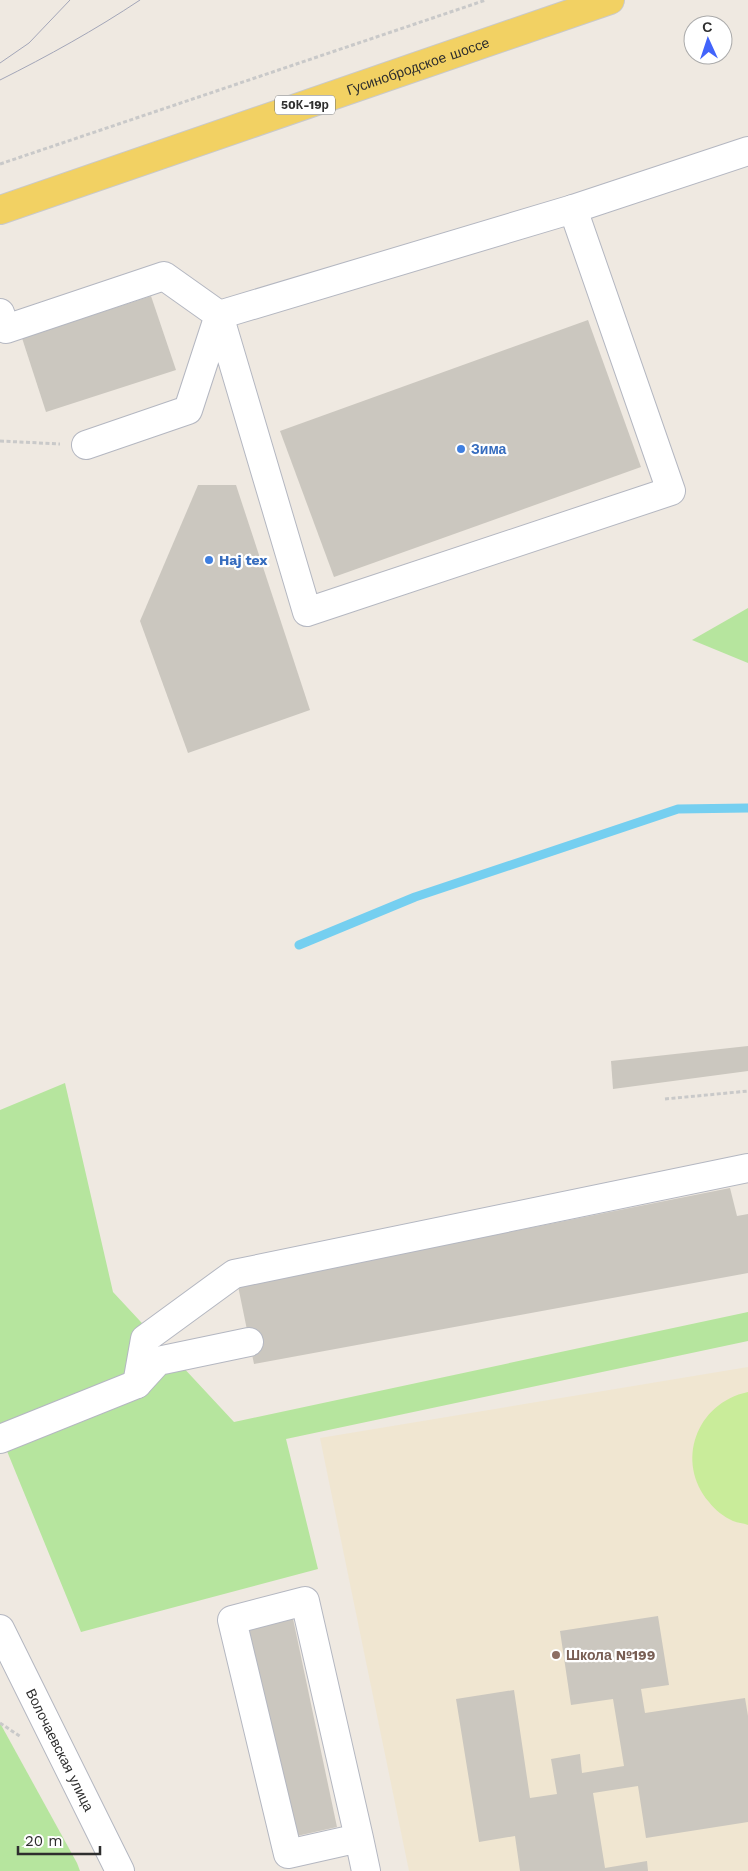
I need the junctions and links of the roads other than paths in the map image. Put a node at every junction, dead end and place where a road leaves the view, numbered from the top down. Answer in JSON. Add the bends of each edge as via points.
{"nodes":[{"id":1,"x":610,"y":0,"type":"edge"},
{"id":2,"x":748,"y":151,"type":"edge"},
{"id":3,"x":0,"y":210,"type":"edge"},
{"id":4,"x":573,"y":210,"type":"junction"},
{"id":5,"x":0,"y":313,"type":"edge"},
{"id":6,"x":219,"y":315,"type":"junction"},
{"id":7,"x":86,"y":445,"type":"road end"},
{"id":8,"x":748,"y":1168,"type":"edge"},
{"id":9,"x":249,"y":1342,"type":"dead end"},
{"id":10,"x":137,"y":1384,"type":"junction"},
{"id":11,"x":0,"y":1439,"type":"edge"},
{"id":12,"x":0,"y":1629,"type":"edge"},
{"id":13,"x":359,"y":1838,"type":"junction"},
{"id":14,"x":120,"y":1871,"type":"edge"},
{"id":15,"x":366,"y":1871,"type":"edge"}],
"edges":[{"from":1,"to":3,"type":"main road","name":"Гусинобродское шоссе","number":"50К-19р"},
{"from":2,"to":4,"type":"street"},
{"from":4,"to":6,"type":"street"},
{"from":4,"to":6,"type":"street","via":[[671,491],[307,612]]},
{"from":5,"to":6,"type":"street","via":[[6,328],[164,276]]},
{"from":6,"to":7,"type":"street","via":[[188,410]]},
{"from":8,"to":10,"type":"street","via":[[234,1274],[145,1339]]},
{"from":9,"to":10,"type":"street","via":[[158,1361]]},
{"from":10,"to":11,"type":"street"},
{"from":12,"to":14,"type":"street","name":"Волочаевская улица"},
{"from":13,"to":13,"type":"street","via":[[288,1854],[232,1620],[305,1600]]},
{"from":13,"to":15,"type":"street"}]}
